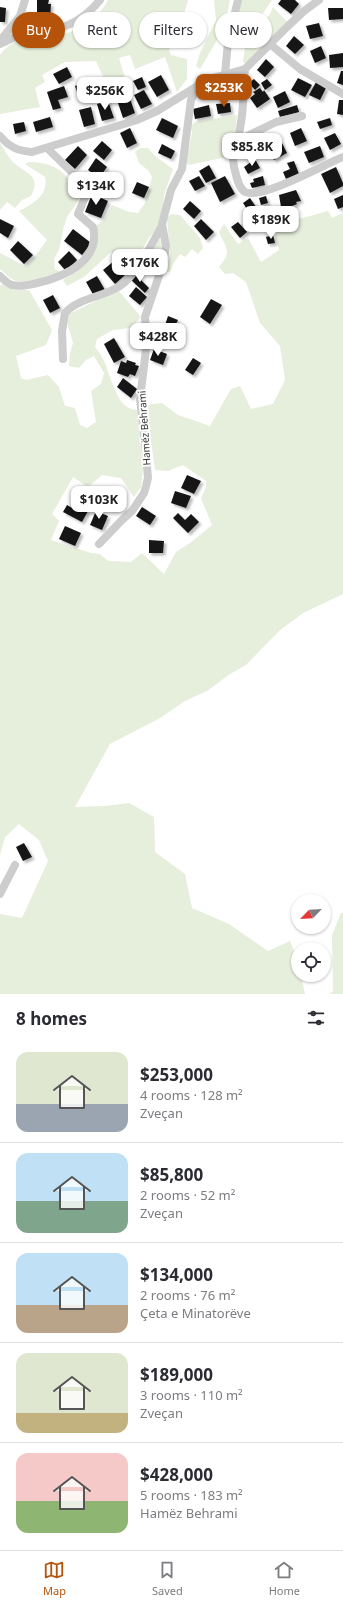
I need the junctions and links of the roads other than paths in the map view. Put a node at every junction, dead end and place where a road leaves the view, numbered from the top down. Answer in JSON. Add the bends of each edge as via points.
{"nodes":[{"id":1,"x":25,"y":0,"type":"edge"},
{"id":2,"x":100,"y":0,"type":"edge"},
{"id":3,"x":238,"y":0,"type":"edge"},
{"id":4,"x":319,"y":0,"type":"edge"},
{"id":5,"x":0,"y":42,"type":"edge"},
{"id":6,"x":272,"y":42,"type":"edge"},
{"id":7,"x":272,"y":46,"type":"edge"},
{"id":8,"x":266,"y":48,"type":"edge"},
{"id":9,"x":245,"y":69,"type":"junction"},
{"id":10,"x":225,"y":74,"type":"junction"},
{"id":11,"x":199,"y":83,"type":"junction"},
{"id":12,"x":343,"y":94,"type":"edge"},
{"id":13,"x":302,"y":116,"type":"dead end"},
{"id":14,"x":0,"y":136,"type":"edge"},
{"id":15,"x":238,"y":141,"type":"junction"},
{"id":16,"x":47,"y":148,"type":"junction"},
{"id":17,"x":343,"y":157,"type":"edge"},
{"id":18,"x":162,"y":226,"type":"junction"},
{"id":19,"x":0,"y":276,"type":"edge"},
{"id":20,"x":63,"y":359,"type":"dead end"},
{"id":21,"x":100,"y":544,"type":"dead end"},
{"id":22,"x":15,"y":865,"type":"dead end"},
{"id":23,"x":0,"y":894,"type":"edge"}],
"edges":[{"from":1,"to":5,"type":"street","via":[[20,16]]},
{"from":2,"to":5,"type":"street","via":[[67,26],[28,32]]},
{"from":3,"to":10,"type":"street","via":[[229,37]]},
{"from":4,"to":6,"type":"street","via":[[304,10]]},
{"from":7,"to":12,"type":"street","via":[[300,69]]},
{"from":8,"to":9,"type":"street"},
{"from":9,"to":10,"type":"street"},
{"from":9,"to":15,"type":"street","via":[[243,111]]},
{"from":10,"to":11,"type":"street"},
{"from":11,"to":16,"type":"street","via":[[157,111],[137,120]]},
{"from":11,"to":18,"type":"street","name":"Hamëz Behrami","via":[[191,100],[182,169],[171,190]]},
{"from":13,"to":15,"type":"street","via":[[276,122]]},
{"from":14,"to":16,"type":"street","via":[[12,148],[23,151],[32,152]]},
{"from":15,"to":17,"type":"street","via":[[232,149],[233,158],[240,186],[246,192],[280,186]]},
{"from":16,"to":19,"type":"street","via":[[86,186],[87,192],[78,214],[93,227],[94,241],[86,258],[71,271],[55,279],[25,286],[12,285]]},
{"from":18,"to":20,"type":"street","name":"Hamëz Behrami","via":[[129,278],[120,286],[74,306],[65,313],[62,331]]},
{"from":18,"to":21,"type":"street","name":"Hamëz Behrami","via":[[166,246],[163,264],[145,317],[147,341],[140,399],[148,478],[144,493],[132,511]]},
{"from":22,"to":23,"type":"street"}]}
